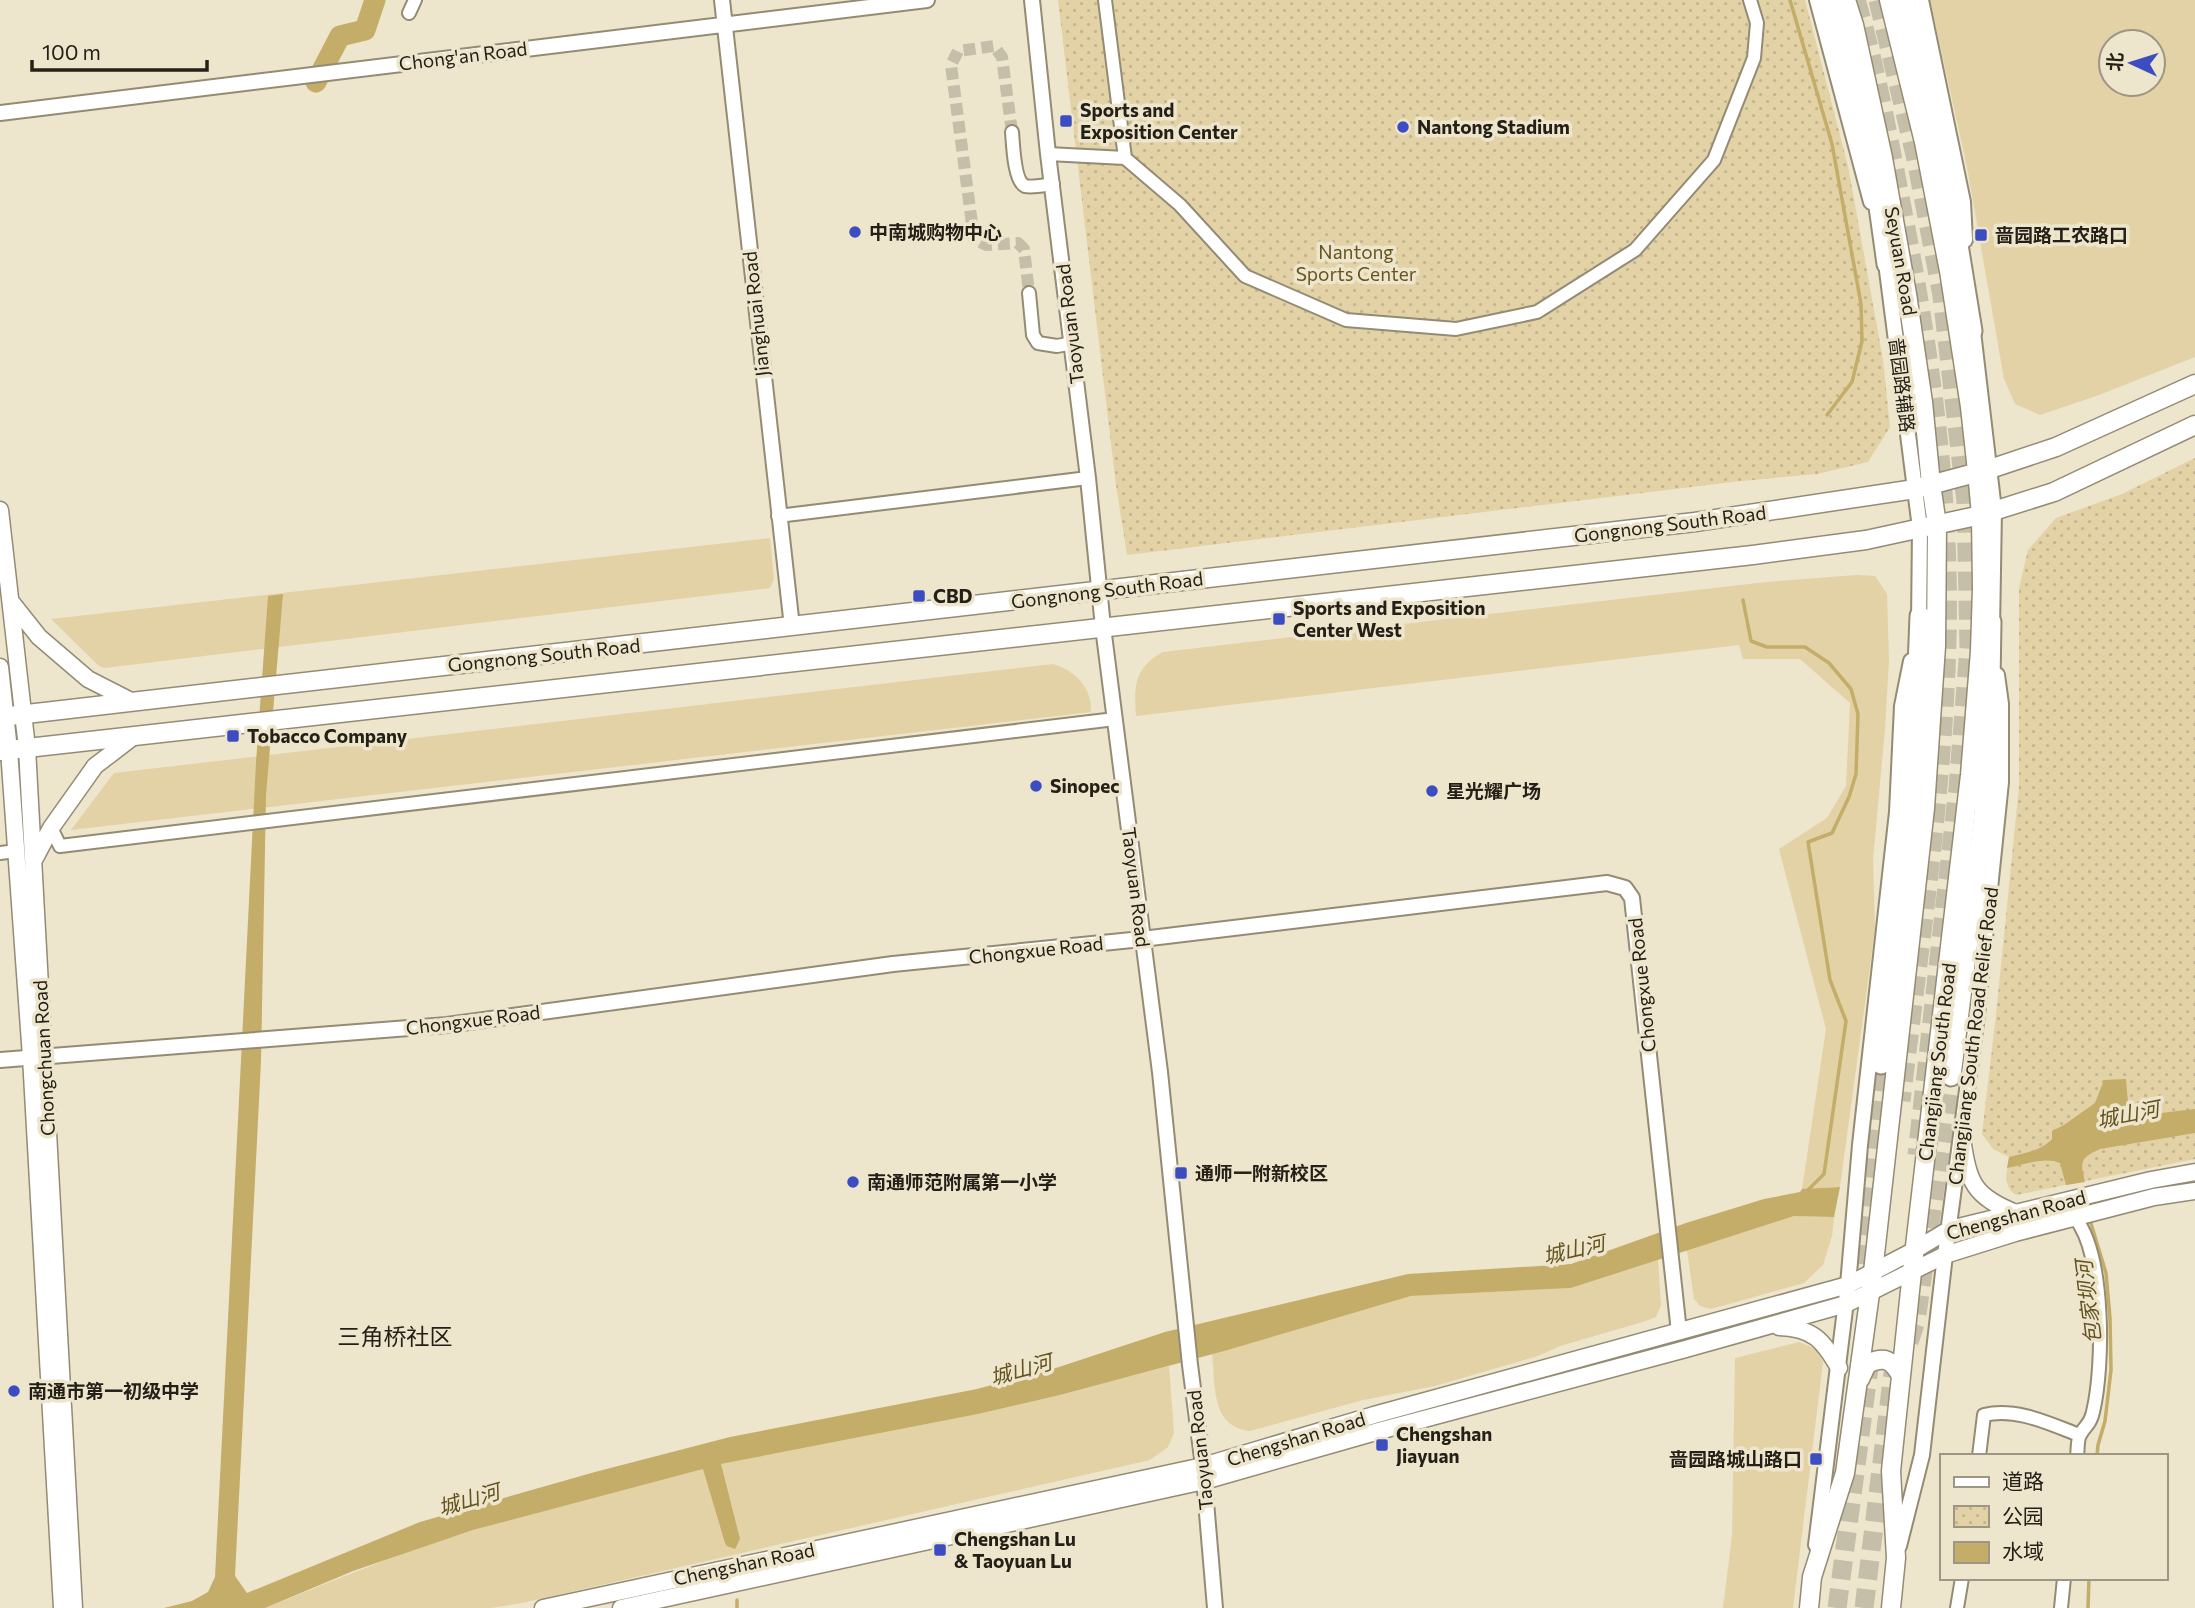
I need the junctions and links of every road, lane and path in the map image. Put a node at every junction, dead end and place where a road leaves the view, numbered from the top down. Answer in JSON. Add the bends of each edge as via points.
{"nodes":[{"id":1,"x":415,"y":0,"type":"edge"},
{"id":2,"x":722,"y":0,"type":"edge"},
{"id":3,"x":927,"y":0,"type":"edge"},
{"id":4,"x":1032,"y":0,"type":"edge"},
{"id":5,"x":1105,"y":0,"type":"edge"},
{"id":6,"x":1751,"y":0,"type":"edge"},
{"id":7,"x":1817,"y":0,"type":"edge"},
{"id":8,"x":1833,"y":0,"type":"edge"},
{"id":9,"x":1846,"y":0,"type":"edge"},
{"id":10,"x":1889,"y":0,"type":"edge"},
{"id":11,"x":1904,"y":0,"type":"edge"},
{"id":12,"x":1921,"y":0,"type":"edge"},
{"id":13,"x":409,"y":13,"type":"dead end"},
{"id":14,"x":724,"y":24,"type":"junction"},
{"id":15,"x":0,"y":113,"type":"edge"},
{"id":16,"x":1012,"y":132,"type":"tunnel mouth"},
{"id":17,"x":1048,"y":154,"type":"junction"},
{"id":18,"x":1125,"y":158,"type":"junction"},
{"id":19,"x":1053,"y":184,"type":"junction"},
{"id":20,"x":1887,"y":264,"type":"junction"},
{"id":21,"x":1029,"y":293,"type":"tunnel mouth"},
{"id":22,"x":1972,"y":331,"type":"junction"},
{"id":23,"x":1073,"y":343,"type":"junction"},
{"id":24,"x":2195,"y":384,"type":"edge"},
{"id":25,"x":2195,"y":425,"type":"edge"},
{"id":26,"x":1984,"y":470,"type":"junction"},
{"id":27,"x":1088,"y":478,"type":"junction"},
{"id":28,"x":1923,"y":486,"type":"junction"},
{"id":29,"x":0,"y":510,"type":"edge"},
{"id":30,"x":1987,"y":512,"type":"junction"},
{"id":31,"x":778,"y":516,"type":"junction"},
{"id":32,"x":1929,"y":526,"type":"junction"},
{"id":33,"x":1099,"y":590,"type":"junction"},
{"id":34,"x":12,"y":603,"type":"junction"},
{"id":35,"x":1920,"y":616,"type":"junction"},
{"id":36,"x":1991,"y":622,"type":"junction"},
{"id":37,"x":792,"y":627,"type":"junction"},
{"id":38,"x":1103,"y":627,"type":"junction"},
{"id":39,"x":0,"y":667,"type":"edge"},
{"id":40,"x":131,"y":701,"type":"junction"},
{"id":41,"x":10,"y":717,"type":"edge"},
{"id":42,"x":1115,"y":719,"type":"junction"},
{"id":43,"x":133,"y":737,"type":"junction"},
{"id":44,"x":12,"y":750,"type":"edge"},
{"id":45,"x":51,"y":828,"type":"junction"},
{"id":46,"x":0,"y":836,"type":"edge"},
{"id":47,"x":8,"y":852,"type":"edge"},
{"id":48,"x":33,"y":862,"type":"junction"},
{"id":49,"x":1142,"y":939,"type":"junction"},
{"id":50,"x":38,"y":1057,"type":"junction"},
{"id":51,"x":0,"y":1060,"type":"edge"},
{"id":52,"x":1881,"y":1064,"type":"tunnel mouth"},
{"id":53,"x":1951,"y":1076,"type":"tunnel mouth"},
{"id":54,"x":1962,"y":1139,"type":"junction"},
{"id":55,"x":2195,"y":1172,"type":"edge"},
{"id":56,"x":2195,"y":1191,"type":"edge"},
{"id":57,"x":2016,"y":1213,"type":"junction"},
{"id":58,"x":2080,"y":1216,"type":"junction"},
{"id":59,"x":1950,"y":1229,"type":"junction"},
{"id":60,"x":1915,"y":1250,"type":"junction"},
{"id":61,"x":1945,"y":1255,"type":"junction"},
{"id":62,"x":1873,"y":1272,"type":"junction"},
{"id":63,"x":1912,"y":1272,"type":"junction"},
{"id":64,"x":1848,"y":1285,"type":"junction"},
{"id":65,"x":1870,"y":1292,"type":"junction"},
{"id":66,"x":1846,"y":1304,"type":"junction"},
{"id":67,"x":1766,"y":1326,"type":"junction"},
{"id":68,"x":1679,"y":1332,"type":"junction"},
{"id":69,"x":1839,"y":1368,"type":"junction"},
{"id":70,"x":1901,"y":1376,"type":"junction"},
{"id":71,"x":1857,"y":1387,"type":"junction"},
{"id":72,"x":2079,"y":1435,"type":"junction"},
{"id":73,"x":1979,"y":1454,"type":"edge"},
{"id":74,"x":2077,"y":1454,"type":"edge"},
{"id":75,"x":1204,"y":1474,"type":"junction"},
{"id":76,"x":1896,"y":1558,"type":"junction"},
{"id":77,"x":1812,"y":1577,"type":"junction"},
{"id":78,"x":1962,"y":1580,"type":"edge"},
{"id":79,"x":2064,"y":1580,"type":"edge"},
{"id":80,"x":652,"y":1584,"type":"junction"},
{"id":81,"x":655,"y":1604,"type":"edge"},
{"id":82,"x":62,"y":1608,"type":"edge"},
{"id":83,"x":74,"y":1608,"type":"edge"},
{"id":84,"x":543,"y":1608,"type":"edge"},
{"id":85,"x":621,"y":1608,"type":"edge"},
{"id":86,"x":1215,"y":1608,"type":"edge"},
{"id":87,"x":1809,"y":1608,"type":"edge"},
{"id":88,"x":1891,"y":1608,"type":"edge"},
{"id":89,"x":1957,"y":1608,"type":"edge"},
{"id":90,"x":2061,"y":1608,"type":"edge"}],
"edges":[{"from":1,"to":13,"type":"street"},
{"from":2,"to":14,"type":"street","name":"Jianghuai Road"},
{"from":3,"to":14,"type":"street","name":"Chong'an Road"},
{"from":4,"to":17,"type":"street","name":"Taoyuan Road"},
{"from":5,"to":18,"type":"street"},
{"from":6,"to":18,"type":"street","via":[[1757,23],[1754,58],[1714,160],[1634,250],[1537,312],[1456,329],[1346,320],[1245,276],[1180,205]]},
{"from":7,"to":20,"type":"street","name":"啬园路辅路"},
{"from":8,"to":20,"type":"highway","via":[[1875,178]]},
{"from":9,"to":28,"type":"main road","name":"Seyuan Road","via":[[1883,158],[1907,294],[1923,402]]},
{"from":10,"to":26,"type":"main road","via":[[1924,142]]},
{"from":11,"to":22,"type":"highway","via":[[1947,170]]},
{"from":12,"to":22,"type":"street","via":[[1962,202]]},
{"from":14,"to":15,"type":"street","name":"Chong'an Road"},
{"from":14,"to":31,"type":"street","name":"Jianghuai Road"},
{"from":16,"to":19,"type":"street","via":[[1021,183],[1026,187]]},
{"from":17,"to":18,"type":"street"},
{"from":17,"to":19,"type":"street","name":"Taoyuan Road"},
{"from":19,"to":23,"type":"street","name":"Taoyuan Road"},
{"from":20,"to":28,"type":"street","name":"啬园路辅路"},
{"from":21,"to":23,"type":"street","via":[[1033,335],[1038,343]]},
{"from":22,"to":26,"type":"street"},
{"from":23,"to":27,"type":"street","name":"Taoyuan Road"},
{"from":24,"to":26,"type":"main road","name":"Gongnong South Road","via":[[2056,447]]},
{"from":25,"to":30,"type":"main road","name":"Gongnong South Road","via":[[2054,492]]},
{"from":26,"to":28,"type":"main road","name":"Gongnong South Road"},
{"from":26,"to":30,"type":"main road"},
{"from":27,"to":31,"type":"street"},
{"from":27,"to":33,"type":"street","name":"Taoyuan Road"},
{"from":28,"to":32,"type":"main road","name":"Seyuan Road"},
{"from":28,"to":33,"type":"main road","name":"Gongnong South Road","via":[[1681,524]]},
{"from":29,"to":34,"type":"main road","name":"Chongchuan Road"},
{"from":30,"to":32,"type":"main road","name":"Gongnong South Road"},
{"from":30,"to":36,"type":"street","name":"Changjiang South Road Relief Road"},
{"from":30,"to":60,"type":"main road","name":"Changjiang South Road","via":[[1970,775]]},
{"from":31,"to":37,"type":"street","name":"Jianghuai Road"},
{"from":32,"to":35,"type":"street"},
{"from":32,"to":38,"type":"main road","name":"Gongnong South Road","via":[[1866,540],[1753,555]]},
{"from":32,"to":62,"type":"main road","name":"Changjiang South Road","via":[[1936,646],[1925,808]]},
{"from":33,"to":37,"type":"main road","name":"Gongnong South Road"},
{"from":33,"to":38,"type":"street","name":"Taoyuan Road"},
{"from":34,"to":40,"type":"main road","via":[[39,637],[88,679]]},
{"from":34,"to":41,"type":"main road","name":"Chongchuan Road"},
{"from":35,"to":52,"type":"highway","via":[[1913,794]]},
{"from":35,"to":64,"type":"street","via":[[1902,706],[1897,812]]},
{"from":36,"to":53,"type":"highway","via":[[1984,813]]},
{"from":36,"to":54,"type":"street","name":"Changjiang South Road Relief Road","via":[[2001,704],[2001,782]]},
{"from":37,"to":40,"type":"main road","name":"Gongnong South Road"},
{"from":38,"to":42,"type":"street","name":"Taoyuan Road"},
{"from":38,"to":43,"type":"main road","name":"Gongnong South Road"},
{"from":39,"to":41,"type":"main road","name":"Chongchuan Road"},
{"from":40,"to":41,"type":"main road","name":"Gongnong South Road"},
{"from":41,"to":44,"type":"main road","name":"Chongchuan Road"},
{"from":42,"to":45,"type":"street","via":[[60,846]]},
{"from":42,"to":49,"type":"street","name":"Taoyuan Road"},
{"from":43,"to":44,"type":"main road","name":"Gongnong South Road"},
{"from":43,"to":45,"type":"main road","via":[[95,766]]},
{"from":44,"to":47,"type":"main road","name":"Chongchuan Road"},
{"from":44,"to":48,"type":"main road","name":"Chongchuan Road"},
{"from":45,"to":48,"type":"main road"},
{"from":46,"to":47,"type":"main road"},
{"from":47,"to":50,"type":"main road","name":"Chongchuan Road"},
{"from":48,"to":50,"type":"main road","name":"Chongchuan Road"},
{"from":49,"to":50,"type":"street","name":"Chongxue Road","via":[[893,964],[447,1026]]},
{"from":49,"to":68,"type":"street","name":"Chongxue Road","via":[[1607,883],[1625,888],[1632,898]]},
{"from":49,"to":75,"type":"street","name":"Taoyuan Road"},
{"from":50,"to":51,"type":"street","name":"Chongxue Road"},
{"from":50,"to":82,"type":"main road","name":"Chongchuan Road"},
{"from":50,"to":83,"type":"main road","name":"Chongchuan Road"},
{"from":54,"to":57,"type":"main road","via":[[1967,1169],[1977,1190],[1995,1205]]},
{"from":54,"to":59,"type":"street","name":"Changjiang South Road Relief Road"},
{"from":55,"to":57,"type":"main road","name":"Chengshan Road"},
{"from":56,"to":58,"type":"main road","name":"Chengshan Road"},
{"from":57,"to":59,"type":"main road","name":"Chengshan Road"},
{"from":58,"to":61,"type":"main road","name":"Chengshan Road"},
{"from":58,"to":72,"type":"street","via":[[2094,1267],[2100,1370],[2089,1425]]},
{"from":59,"to":60,"type":"main road","name":"Chengshan Road"},
{"from":59,"to":61,"type":"street","name":"Changjiang South Road Relief Road"},
{"from":60,"to":62,"type":"main road","name":"Chengshan Road"},
{"from":60,"to":63,"type":"main road","name":"Changjiang South Road"},
{"from":61,"to":63,"type":"main road","name":"Chengshan Road"},
{"from":61,"to":76,"type":"street","name":"Changjiang South Road Relief Road","via":[[1922,1455]]},
{"from":62,"to":64,"type":"main road","name":"Chengshan Road"},
{"from":62,"to":65,"type":"main road","name":"Changjiang South Road"},
{"from":63,"to":65,"type":"main road","name":"Chengshan Road"},
{"from":63,"to":70,"type":"main road","name":"Changjiang South Road"},
{"from":64,"to":66,"type":"street"},
{"from":64,"to":68,"type":"main road","name":"Chengshan Road"},
{"from":65,"to":66,"type":"main road","name":"Chengshan Road"},
{"from":65,"to":71,"type":"main road","name":"Changjiang South Road"},
{"from":66,"to":67,"type":"main road","name":"Chengshan Road"},
{"from":66,"to":69,"type":"street"},
{"from":67,"to":69,"type":"main road","via":[[1797,1327],[1812,1334],[1826,1345]]},
{"from":67,"to":75,"type":"main road","name":"Chengshan Road"},
{"from":68,"to":75,"type":"main road","name":"Chengshan Road","via":[[1374,1415]]},
{"from":69,"to":77,"type":"street"},
{"from":70,"to":71,"type":"main road","via":[[1896,1366],[1878,1359],[1867,1364]]},
{"from":70,"to":76,"type":"main road","name":"Changjiang South Road","via":[[1891,1471]]},
{"from":71,"to":77,"type":"main road","name":"Changjiang South Road","via":[[1845,1473]]},
{"from":72,"to":73,"type":"street","via":[[2030,1417],[1995,1412],[1984,1415]]},
{"from":72,"to":74,"type":"street"},
{"from":75,"to":80,"type":"main road","name":"Chengshan Road"},
{"from":75,"to":81,"type":"main road","name":"Chengshan Road"},
{"from":75,"to":86,"type":"street","name":"Taoyuan Road"},
{"from":76,"to":88,"type":"main road","name":"Changjiang South Road"},
{"from":77,"to":87,"type":"main road","name":"Changjiang South Road"},
{"from":78,"to":89,"type":"street"},
{"from":79,"to":90,"type":"street"},
{"from":80,"to":81,"type":"street"},
{"from":80,"to":84,"type":"main road","name":"Chengshan Road"},
{"from":81,"to":85,"type":"main road","name":"Chengshan Road"}]}
